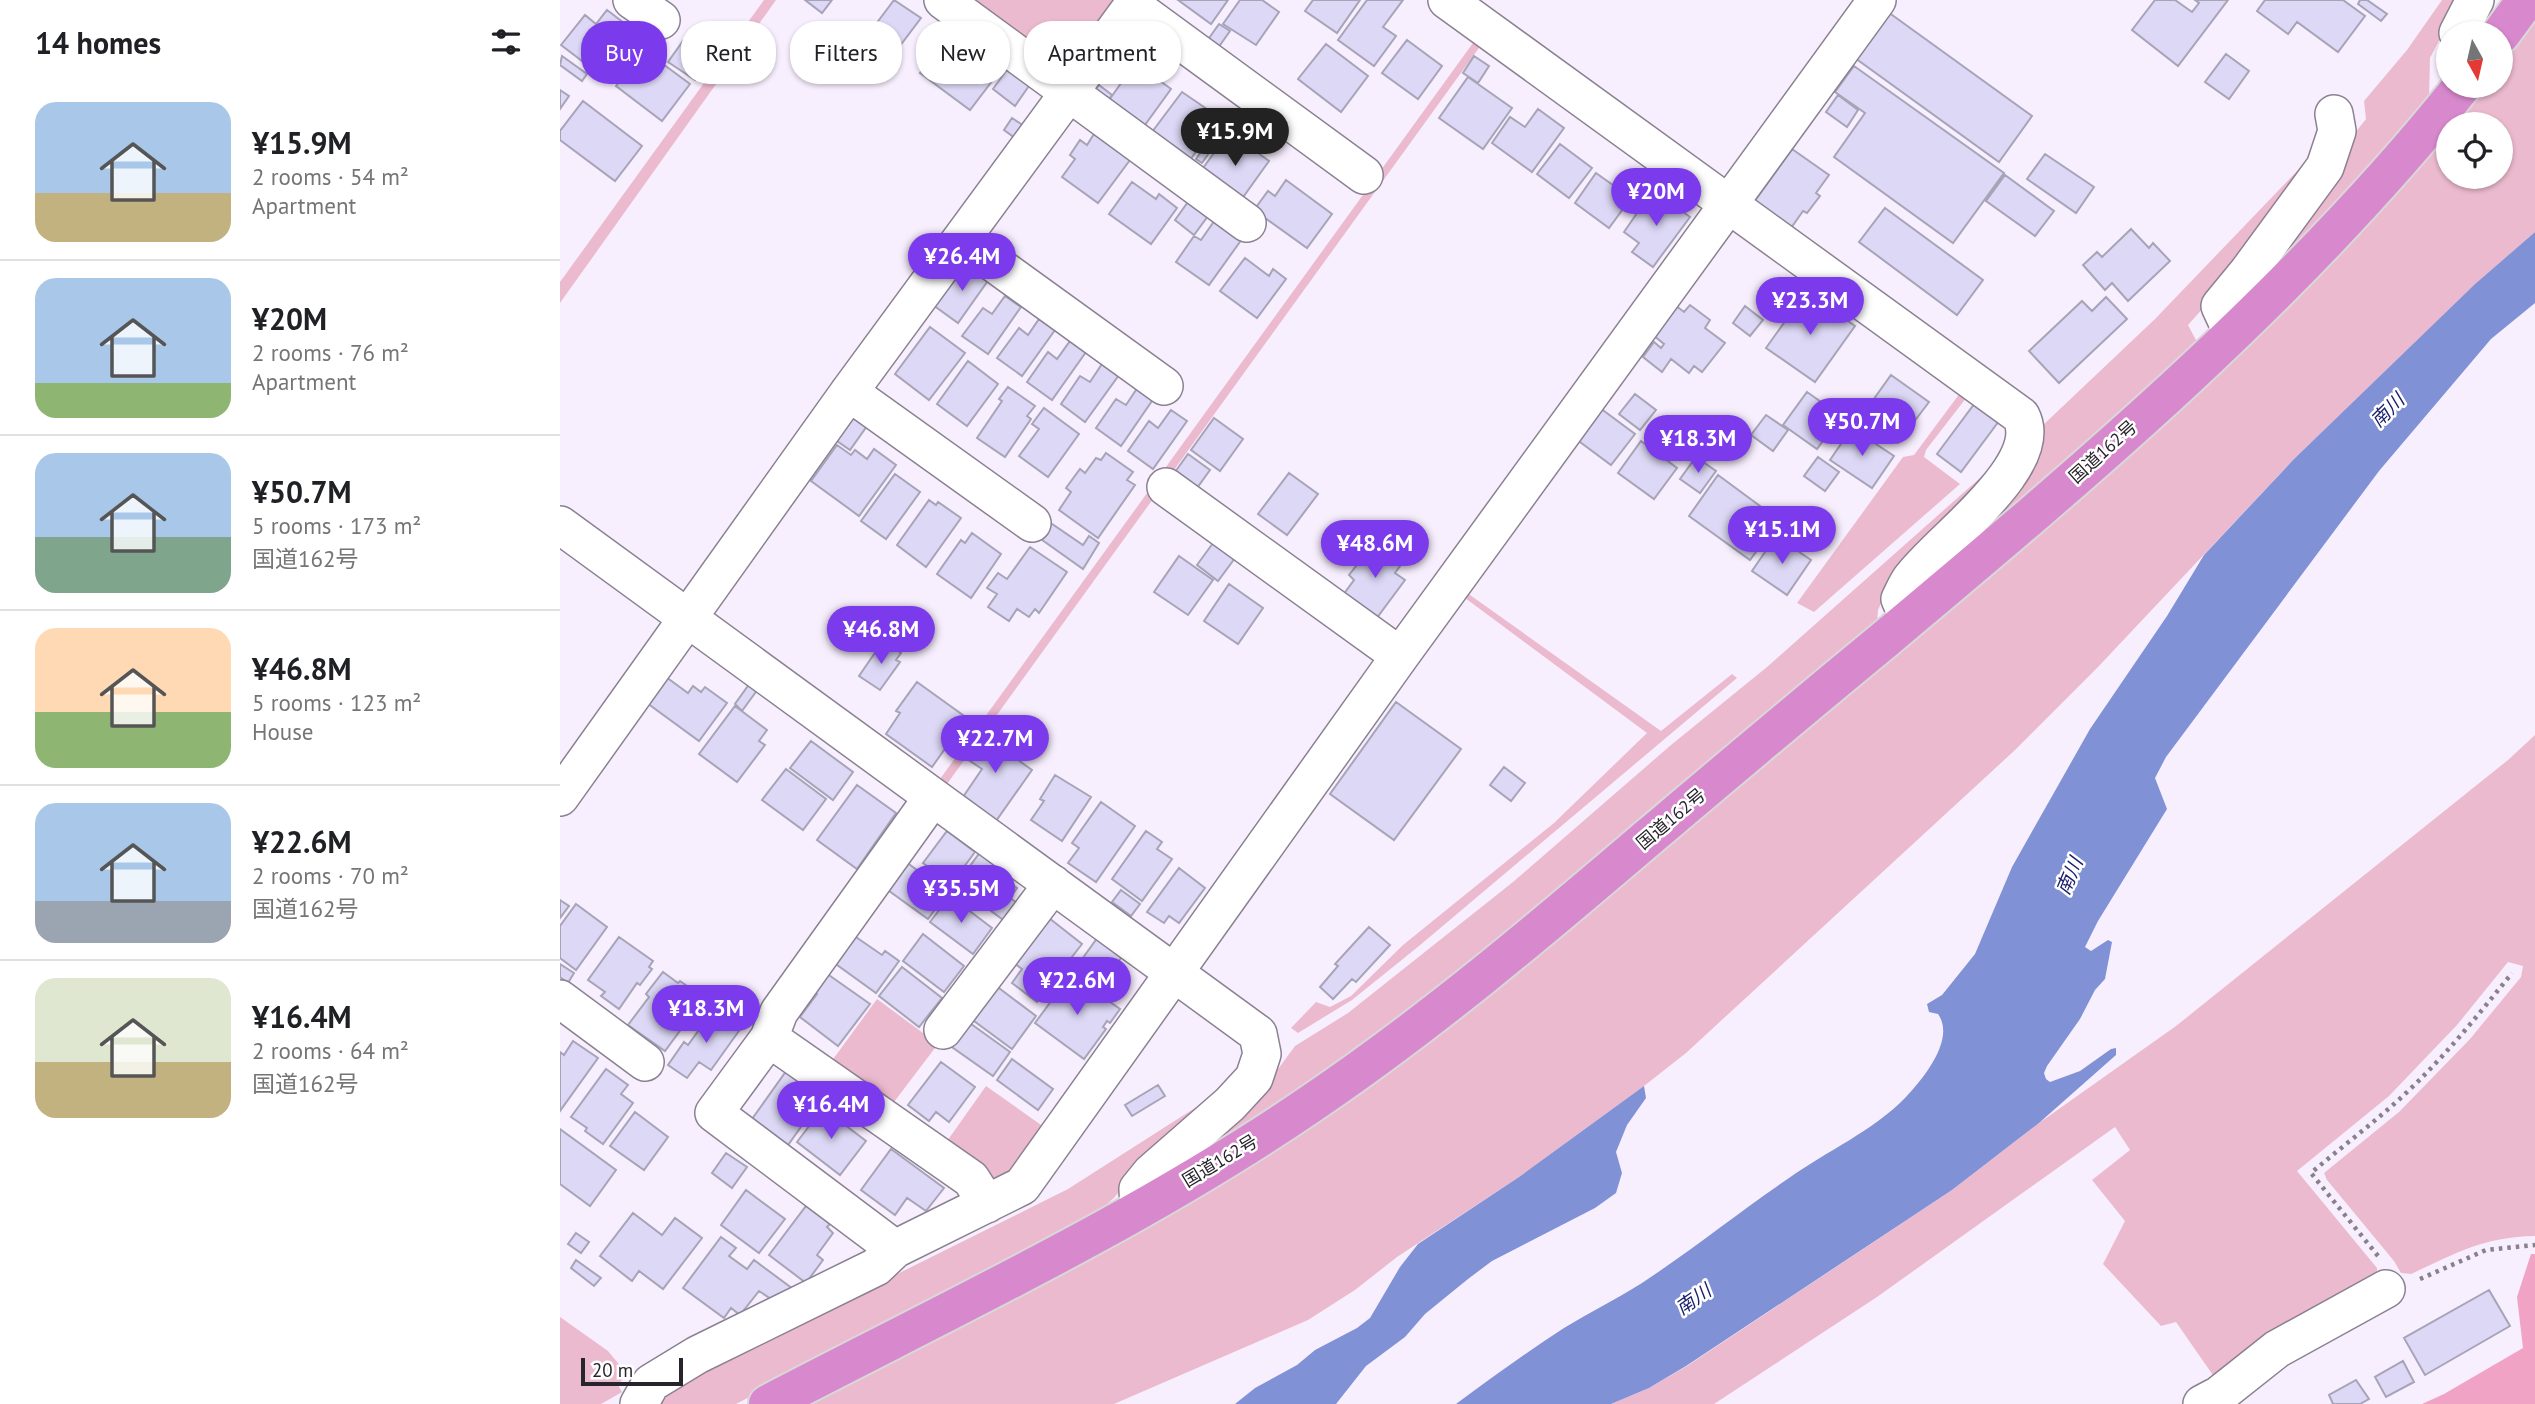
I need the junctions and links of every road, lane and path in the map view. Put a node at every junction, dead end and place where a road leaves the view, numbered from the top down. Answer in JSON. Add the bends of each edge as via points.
{"nodes":[{"id":1,"x":943,"y":0,"type":"edge"},
{"id":2,"x":1447,"y":0,"type":"edge"},
{"id":3,"x":1877,"y":0,"type":"edge"},
{"id":4,"x":2474,"y":0,"type":"edge"},
{"id":5,"x":2526,"y":0,"type":"edge"},
{"id":6,"x":1135,"y":3,"type":"edge"},
{"id":7,"x":2464,"y":21,"type":"edge"},
{"id":8,"x":2511,"y":21,"type":"edge"},
{"id":9,"x":1070,"y":92,"type":"junction"},
{"id":10,"x":2451,"y":98,"type":"edge"},
{"id":11,"x":2334,"y":114,"type":"dead end"},
{"id":12,"x":1364,"y":175,"type":"dead end"},
{"id":13,"x":1727,"y":204,"type":"junction"},
{"id":14,"x":1247,"y":223,"type":"dead end"},
{"id":15,"x":962,"y":240,"type":"junction"},
{"id":16,"x":2232,"y":332,"type":"junction"},
{"id":17,"x":1164,"y":386,"type":"dead end"},
{"id":18,"x":849,"y":392,"type":"junction"},
{"id":19,"x":1166,"y":487,"type":"dead end"},
{"id":20,"x":1032,"y":523,"type":"dead end"},
{"id":21,"x":560,"y":525,"type":"edge"},
{"id":22,"x":687,"y":618,"type":"junction"},
{"id":23,"x":1909,"y":619,"type":"junction"},
{"id":24,"x":1400,"y":656,"type":"junction"},
{"id":25,"x":560,"y":797,"type":"edge"},
{"id":26,"x":933,"y":797,"type":"junction"},
{"id":27,"x":1053,"y":884,"type":"junction"},
{"id":28,"x":1173,"y":972,"type":"junction"},
{"id":29,"x":2512,"y":973,"type":"dead end"},
{"id":30,"x":560,"y":999,"type":"edge"},
{"id":31,"x":943,"y":1030,"type":"dead end"},
{"id":32,"x":769,"y":1038,"type":"junction"},
{"id":33,"x":645,"y":1062,"type":"dead end"},
{"id":34,"x":987,"y":1204,"type":"junction"},
{"id":35,"x":1139,"y":1209,"type":"junction"},
{"id":36,"x":2535,"y":1245,"type":"edge"},
{"id":37,"x":895,"y":1249,"type":"junction"},
{"id":38,"x":2386,"y":1289,"type":"junction"},
{"id":39,"x":639,"y":1404,"type":"edge"},
{"id":40,"x":768,"y":1404,"type":"edge"},
{"id":41,"x":2202,"y":1404,"type":"edge"}],
"edges":[{"from":1,"to":9,"type":"street"},
{"from":2,"to":13,"type":"street"},
{"from":3,"to":13,"type":"street"},
{"from":4,"to":7,"type":"street"},
{"from":5,"to":8,"type":"highway"},
{"from":6,"to":9,"type":"street"},
{"from":6,"to":12,"type":"street"},
{"from":9,"to":14,"type":"street"},
{"from":9,"to":15,"type":"street"},
{"from":10,"to":16,"type":"highway","name":"国道162号","via":[[2365,198]]},
{"from":11,"to":16,"type":"street","via":[[2337,131],[2325,167],[2220,306]]},
{"from":13,"to":23,"type":"street","via":[[2021,416],[2027,427],[2013,468],[1981,508],[1911,579],[1900,599]]},
{"from":13,"to":24,"type":"street"},
{"from":15,"to":17,"type":"street"},
{"from":15,"to":18,"type":"street"},
{"from":16,"to":23,"type":"highway","name":"国道162号","via":[[2021,525]]},
{"from":18,"to":20,"type":"street"},
{"from":18,"to":22,"type":"street"},
{"from":19,"to":24,"type":"street"},
{"from":21,"to":22,"type":"street"},
{"from":22,"to":25,"type":"street"},
{"from":22,"to":26,"type":"street"},
{"from":23,"to":35,"type":"highway","name":"国道162号","via":[[1383,1054],[1304,1109]]},
{"from":24,"to":28,"type":"street"},
{"from":26,"to":27,"type":"street"},
{"from":26,"to":32,"type":"street","via":[[779,1013]]},
{"from":27,"to":28,"type":"street"},
{"from":27,"to":31,"type":"street"},
{"from":28,"to":34,"type":"street","via":[[1022,1186]]},
{"from":28,"to":35,"type":"street","via":[[1258,1034],[1262,1054],[1254,1078],[1138,1189]]},
{"from":29,"to":38,"type":"path","via":[[2430,1069],[2311,1172],[2387,1266]]},
{"from":30,"to":33,"type":"street"},
{"from":32,"to":34,"type":"street","via":[[971,1179]]},
{"from":32,"to":37,"type":"street","via":[[714,1113]]},
{"from":34,"to":37,"type":"street"},
{"from":35,"to":40,"type":"highway","name":"国道162号"},
{"from":36,"to":38,"type":"path","via":[[2486,1250]]},
{"from":37,"to":39,"type":"street","via":[[876,1267],[696,1355],[651,1383]]},
{"from":38,"to":41,"type":"street","via":[[2277,1349]]}]}
